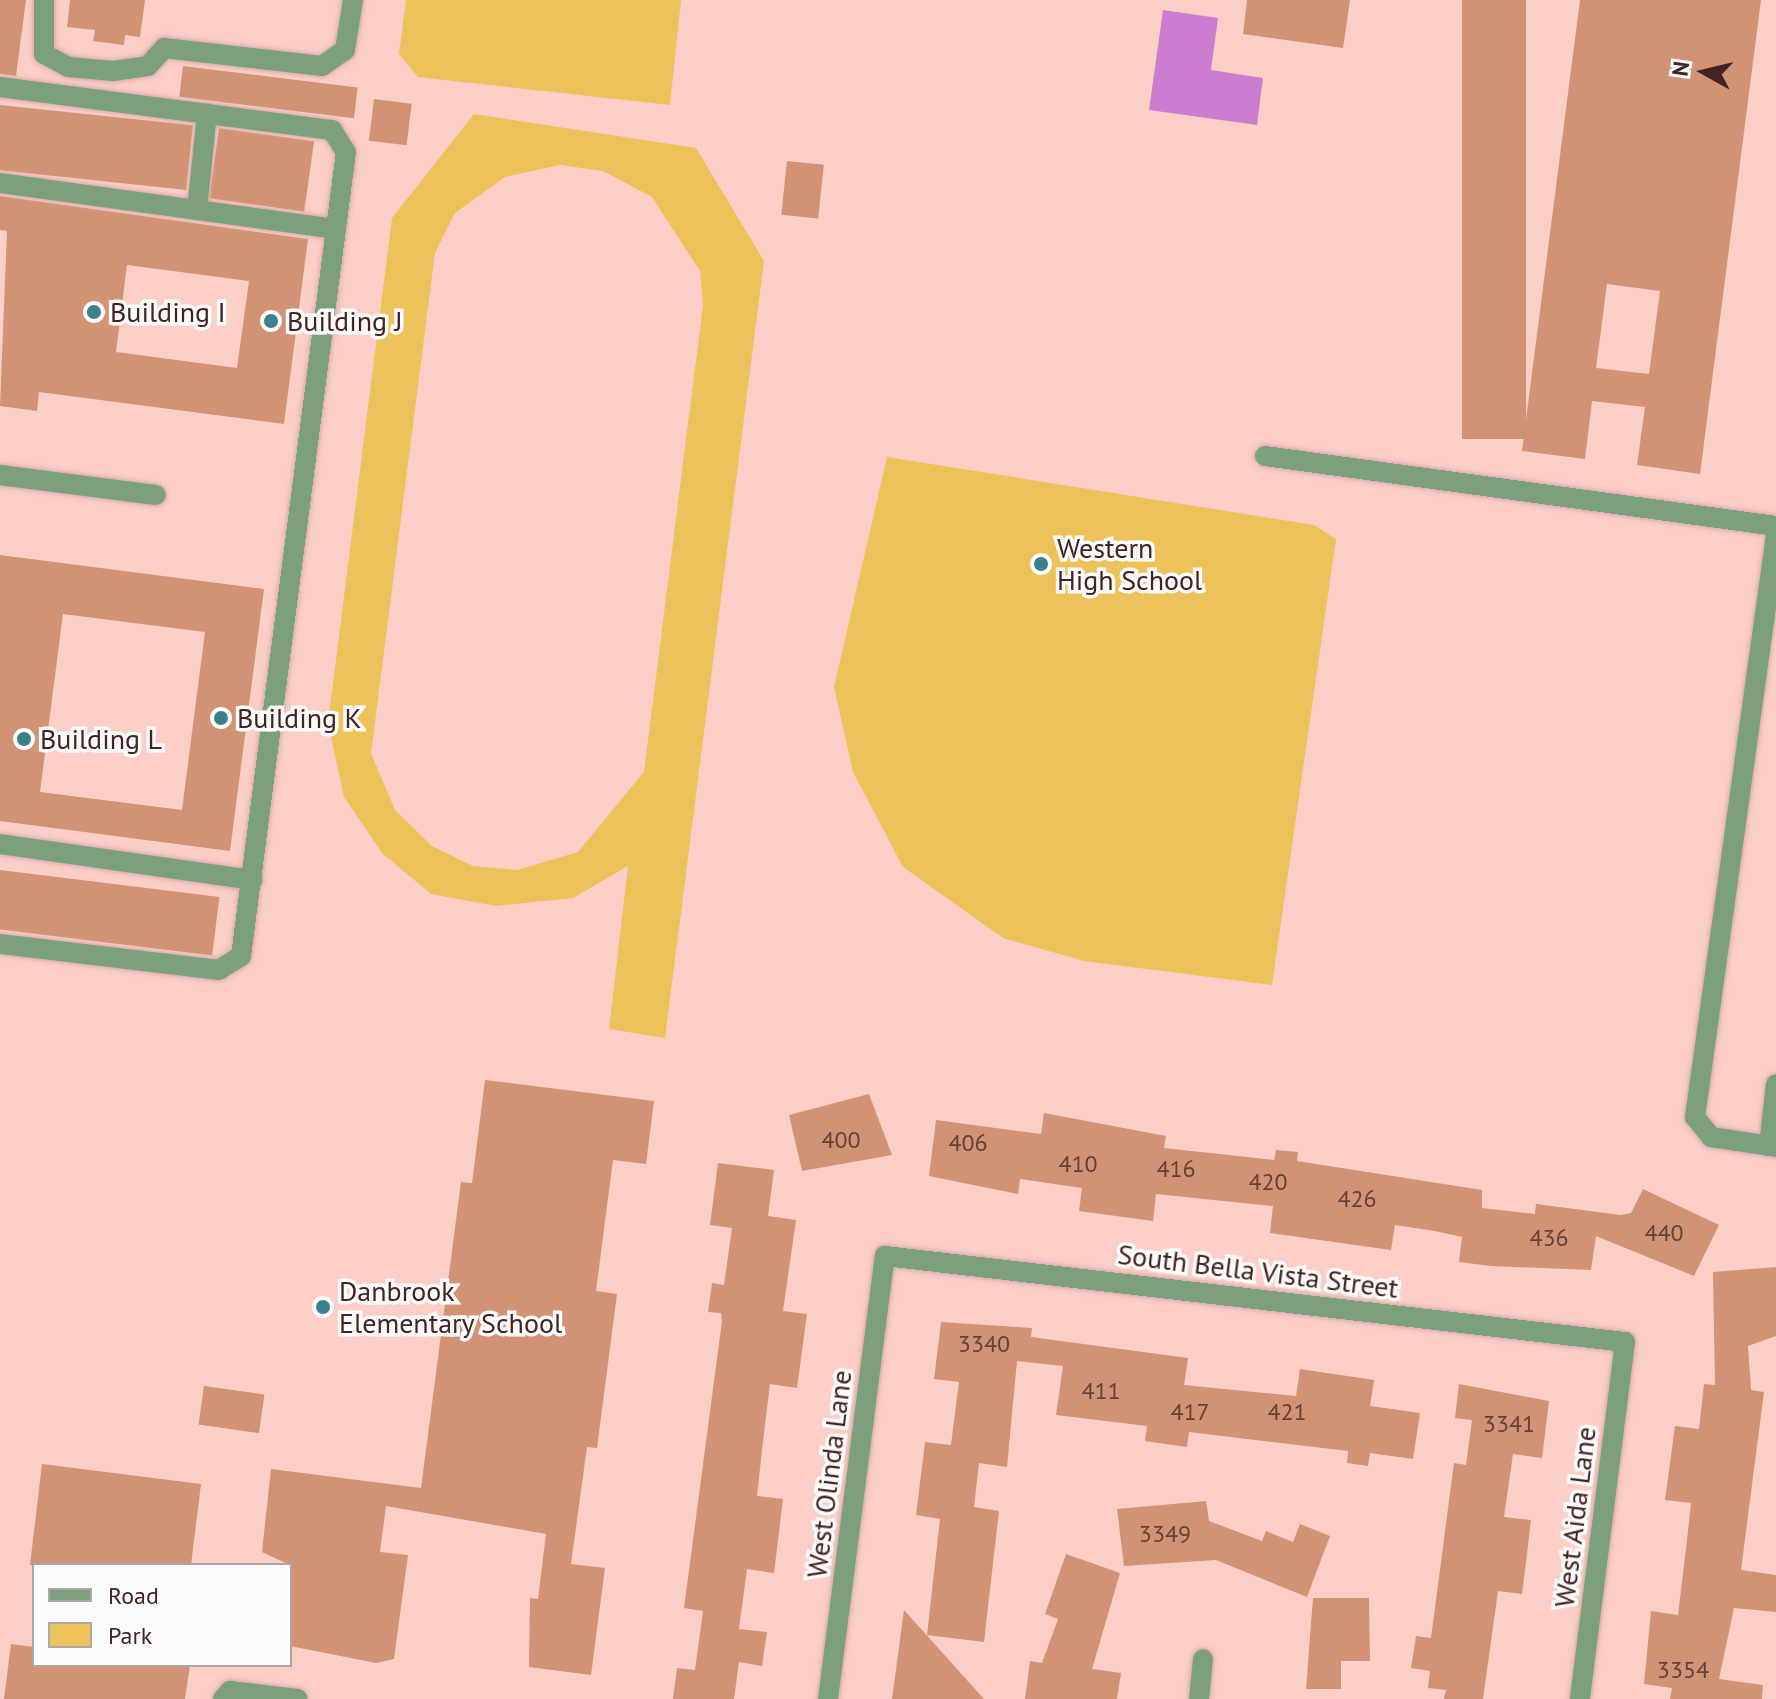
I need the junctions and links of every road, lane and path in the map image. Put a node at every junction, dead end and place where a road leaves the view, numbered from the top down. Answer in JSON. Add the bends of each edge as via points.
{"nodes":[{"id":1,"x":44,"y":0,"type":"edge"},
{"id":2,"x":353,"y":0,"type":"edge"},
{"id":3,"x":0,"y":87,"type":"edge"},
{"id":4,"x":207,"y":114,"type":"junction"},
{"id":5,"x":0,"y":183,"type":"edge"},
{"id":6,"x":197,"y":210,"type":"junction"},
{"id":7,"x":336,"y":229,"type":"junction"},
{"id":8,"x":1265,"y":456,"type":"dead end"},
{"id":9,"x":0,"y":475,"type":"edge"},
{"id":10,"x":156,"y":495,"type":"dead end"},
{"id":11,"x":1776,"y":526,"type":"edge"},
{"id":12,"x":1776,"y":535,"type":"edge"},
{"id":13,"x":0,"y":844,"type":"edge"},
{"id":14,"x":252,"y":880,"type":"junction"},
{"id":15,"x":0,"y":944,"type":"edge"},
{"id":16,"x":1776,"y":1084,"type":"edge"},
{"id":17,"x":1772,"y":1146,"type":"edge"},
{"id":18,"x":885,"y":1256,"type":"joint"},
{"id":19,"x":1625,"y":1342,"type":"joint"},
{"id":20,"x":1203,"y":1659,"type":"dead end"},
{"id":21,"x":223,"y":1699,"type":"edge"},
{"id":22,"x":298,"y":1699,"type":"edge"},
{"id":23,"x":828,"y":1699,"type":"edge"},
{"id":24,"x":1199,"y":1699,"type":"edge"},
{"id":25,"x":1580,"y":1699,"type":"edge"}],
"edges":[{"from":1,"to":2,"type":"street","via":[[44,54],[68,67],[113,71],[148,66],[164,48],[322,66],[345,50]]},
{"from":3,"to":4,"type":"street"},
{"from":4,"to":6,"type":"street"},
{"from":4,"to":7,"type":"street","via":[[332,130],[346,152]]},
{"from":5,"to":6,"type":"street"},
{"from":6,"to":7,"type":"street"},
{"from":7,"to":14,"type":"street"},
{"from":8,"to":11,"type":"street"},
{"from":9,"to":10,"type":"street"},
{"from":12,"to":17,"type":"street","via":[[1695,1117],[1711,1137]]},
{"from":13,"to":14,"type":"street"},
{"from":14,"to":15,"type":"street","via":[[241,956],[219,970]]},
{"from":16,"to":17,"type":"street"},
{"from":18,"to":19,"type":"street","name":"South Bella Vista Street"},
{"from":18,"to":23,"type":"street","name":"West Olinda Lane"},
{"from":19,"to":25,"type":"street","name":"West Aida Lane"},
{"from":20,"to":24,"type":"street"},
{"from":21,"to":22,"type":"street","via":[[230,1691]]}]}
